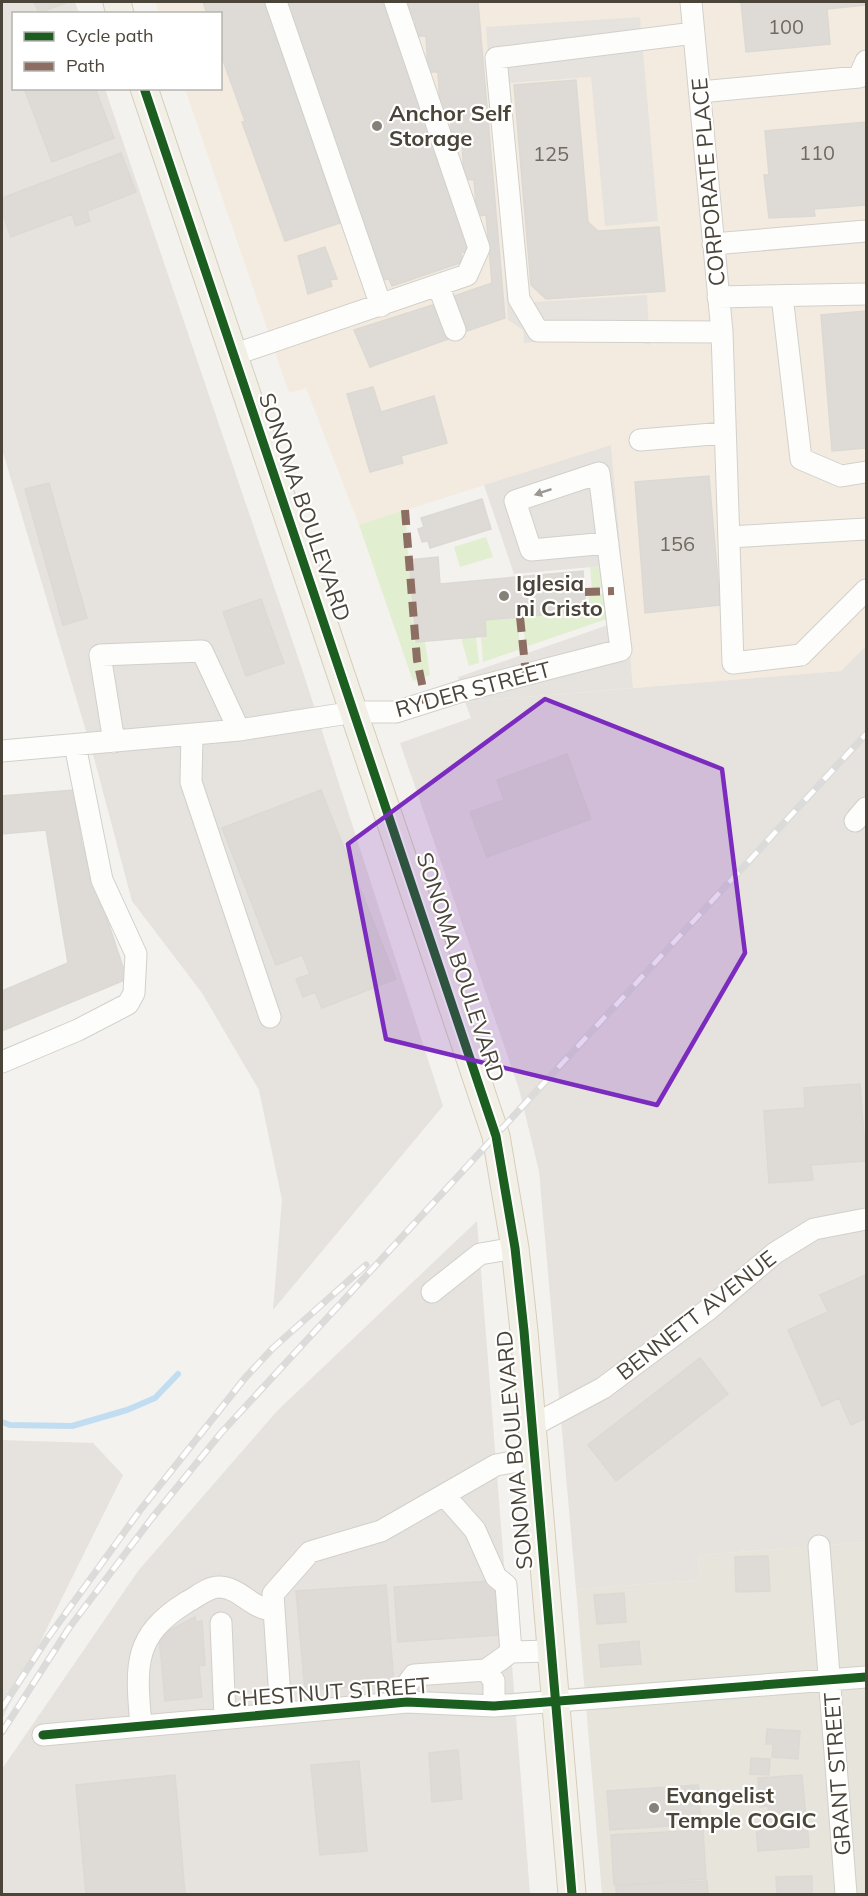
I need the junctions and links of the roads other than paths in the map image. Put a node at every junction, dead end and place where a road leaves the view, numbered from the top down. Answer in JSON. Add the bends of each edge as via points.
{"nodes":[{"id":1,"x":276,"y":2,"type":"edge"},
{"id":2,"x":395,"y":2,"type":"edge"},
{"id":3,"x":691,"y":2,"type":"edge"},
{"id":4,"x":694,"y":33,"type":"junction"},
{"id":5,"x":867,"y":61,"type":"edge"},
{"id":6,"x":145,"y":90,"type":"edge"},
{"id":7,"x":700,"y":92,"type":"junction"},
{"id":8,"x":867,"y":231,"type":"edge"},
{"id":9,"x":713,"y":244,"type":"junction"},
{"id":10,"x":438,"y":285,"type":"junction"},
{"id":11,"x":867,"y":294,"type":"edge"},
{"id":12,"x":782,"y":296,"type":"junction"},
{"id":13,"x":718,"y":297,"type":"junction"},
{"id":14,"x":381,"y":306,"type":"junction"},
{"id":15,"x":454,"y":330,"type":"dead end"},
{"id":16,"x":722,"y":332,"type":"junction"},
{"id":17,"x":232,"y":355,"type":"junction"},
{"id":18,"x":726,"y":433,"type":"junction"},
{"id":19,"x":640,"y":440,"type":"dead end"},
{"id":20,"x":867,"y":472,"type":"edge"},
{"id":21,"x":867,"y":529,"type":"edge"},
{"id":22,"x":729,"y":537,"type":"junction"},
{"id":23,"x":608,"y":543,"type":"junction"},
{"id":24,"x":867,"y":590,"type":"edge"},
{"id":25,"x":355,"y":712,"type":"junction"},
{"id":26,"x":239,"y":730,"type":"junction"},
{"id":27,"x":192,"y":735,"type":"junction"},
{"id":28,"x":114,"y":742,"type":"junction"},
{"id":29,"x":75,"y":746,"type":"junction"},
{"id":30,"x":2,"y":751,"type":"edge"},
{"id":31,"x":270,"y":1017,"type":"dead end"},
{"id":32,"x":2,"y":1062,"type":"edge"},
{"id":33,"x":867,"y":1219,"type":"edge"},
{"id":34,"x":515,"y":1248,"type":"junction"},
{"id":35,"x":432,"y":1292,"type":"dead end"},
{"id":36,"x":532,"y":1426,"type":"junction"},
{"id":37,"x":535,"y":1458,"type":"junction"},
{"id":38,"x":445,"y":1496,"type":"junction"},
{"id":39,"x":819,"y":1546,"type":"dead end"},
{"id":40,"x":274,"y":1610,"type":"junction"},
{"id":41,"x":220,"y":1623,"type":"dead end"},
{"id":42,"x":551,"y":1651,"type":"junction"},
{"id":43,"x":511,"y":1652,"type":"junction"},
{"id":44,"x":486,"y":1670,"type":"junction"},
{"id":45,"x":867,"y":1677,"type":"edge"},
{"id":46,"x":830,"y":1679,"type":"junction"},
{"id":47,"x":407,"y":1702,"type":"junction"},
{"id":48,"x":555,"y":1702,"type":"junction"},
{"id":49,"x":494,"y":1707,"type":"junction"},
{"id":50,"x":281,"y":1713,"type":"junction"},
{"id":51,"x":225,"y":1718,"type":"junction"},
{"id":52,"x":141,"y":1726,"type":"junction"},
{"id":53,"x":43,"y":1735,"type":"dead end"},
{"id":54,"x":572,"y":1894,"type":"edge"},
{"id":55,"x":846,"y":1894,"type":"edge"}],
"edges":[{"from":1,"to":14,"type":"street"},
{"from":2,"to":10,"type":"street","via":[[479,248],[467,275]]},
{"from":3,"to":4,"type":"street","name":"CORPORATE PLACE"},
{"from":4,"to":7,"type":"street","name":"CORPORATE PLACE"},
{"from":4,"to":16,"type":"street","via":[[496,58],[497,70],[519,299],[538,331]]},
{"from":5,"to":7,"type":"street","via":[[859,76]]},
{"from":6,"to":17,"type":"main road","name":"SONOMA BOULEVARD"},
{"from":7,"to":9,"type":"street","name":"CORPORATE PLACE"},
{"from":8,"to":9,"type":"street"},
{"from":9,"to":13,"type":"street","name":"CORPORATE PLACE"},
{"from":10,"to":14,"type":"street"},
{"from":10,"to":15,"type":"street"},
{"from":11,"to":12,"type":"street"},
{"from":12,"to":13,"type":"street"},
{"from":12,"to":20,"type":"street","via":[[801,459],[841,476]]},
{"from":13,"to":16,"type":"street","name":"CORPORATE PLACE"},
{"from":14,"to":17,"type":"street"},
{"from":16,"to":18,"type":"street","name":"CORPORATE PLACE"},
{"from":17,"to":25,"type":"main road","name":"SONOMA BOULEVARD"},
{"from":18,"to":19,"type":"street"},
{"from":18,"to":22,"type":"street","name":"CORPORATE PLACE"},
{"from":21,"to":22,"type":"street"},
{"from":22,"to":24,"type":"street","name":"CORPORATE PLACE","via":[[733,663],[801,655]]},
{"from":23,"to":23,"type":"street","name":"RYDER STREET","one_way":true,"via":[[599,473],[515,501],[531,550]]},
{"from":23,"to":25,"type":"street","name":"RYDER STREET","via":[[621,650],[396,712]]},
{"from":25,"to":26,"type":"street","name":"RYDER STREET"},
{"from":25,"to":34,"type":"main road","name":"SONOMA BOULEVARD","via":[[496,1136]]},
{"from":26,"to":27,"type":"street","name":"RYDER STREET"},
{"from":26,"to":28,"type":"street","via":[[202,651],[100,655]]},
{"from":27,"to":28,"type":"street","name":"RYDER STREET"},
{"from":27,"to":31,"type":"street","via":[[191,782]]},
{"from":28,"to":29,"type":"street","name":"RYDER STREET"},
{"from":29,"to":30,"type":"street","name":"RYDER STREET"},
{"from":29,"to":32,"type":"street","via":[[102,880],[136,954],[134,993],[128,1004]]},
{"from":33,"to":36,"type":"street","name":"BENNETT AVENUE","via":[[814,1229],[775,1253],[709,1309],[603,1388]]},
{"from":34,"to":35,"type":"street","via":[[480,1254]]},
{"from":34,"to":36,"type":"main road","name":"SONOMA BOULEVARD"},
{"from":36,"to":37,"type":"main road","name":"SONOMA BOULEVARD"},
{"from":37,"to":38,"type":"street","via":[[496,1465]]},
{"from":37,"to":42,"type":"main road","name":"SONOMA BOULEVARD"},
{"from":38,"to":40,"type":"street","via":[[381,1531],[310,1552],[273,1594]]},
{"from":38,"to":43,"type":"street","via":[[476,1530],[496,1577],[506,1585]]},
{"from":39,"to":46,"type":"street","name":"GRANT STREET"},
{"from":40,"to":50,"type":"street"},
{"from":40,"to":52,"type":"street","via":[[263,1610],[230,1588],[213,1587],[164,1617],[141,1651]]},
{"from":41,"to":51,"type":"street"},
{"from":42,"to":43,"type":"street"},
{"from":42,"to":48,"type":"main road","name":"SONOMA BOULEVARD"},
{"from":43,"to":44,"type":"street"},
{"from":44,"to":47,"type":"street","via":[[414,1675],[406,1686]]},
{"from":44,"to":49,"type":"street","via":[[494,1681]]},
{"from":45,"to":46,"type":"street","name":"CHESTNUT STREET"},
{"from":46,"to":48,"type":"street","name":"CHESTNUT STREET"},
{"from":46,"to":55,"type":"street","name":"GRANT STREET"},
{"from":47,"to":49,"type":"street","name":"CHESTNUT STREET"},
{"from":47,"to":50,"type":"street","name":"CHESTNUT STREET"},
{"from":48,"to":49,"type":"street","name":"CHESTNUT STREET"},
{"from":48,"to":54,"type":"main road","name":"SONOMA BOULEVARD"},
{"from":50,"to":51,"type":"street","name":"CHESTNUT STREET"},
{"from":51,"to":52,"type":"street","name":"CHESTNUT STREET"},
{"from":52,"to":53,"type":"street","name":"CHESTNUT STREET"}]}
